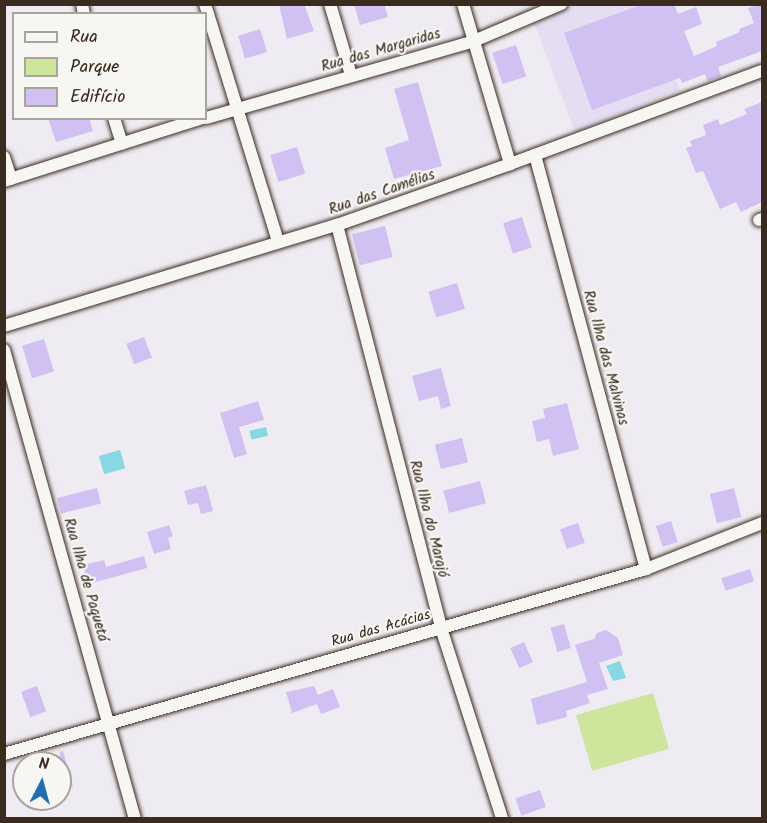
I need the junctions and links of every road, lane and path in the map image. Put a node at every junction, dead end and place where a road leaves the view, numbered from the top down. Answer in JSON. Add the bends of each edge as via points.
{"nodes":[{"id":1,"x":205,"y":4,"type":"edge"},
{"id":2,"x":330,"y":4,"type":"edge"},
{"id":3,"x":463,"y":4,"type":"edge"},
{"id":4,"x":561,"y":4,"type":"edge"},
{"id":5,"x":474,"y":41,"type":"junction"},
{"id":6,"x":762,"y":71,"type":"edge"},
{"id":7,"x":351,"y":75,"type":"junction"},
{"id":8,"x":236,"y":108,"type":"junction"},
{"id":9,"x":207,"y":117,"type":"edge"},
{"id":10,"x":115,"y":120,"type":"edge"},
{"id":11,"x":198,"y":120,"type":"edge"},
{"id":12,"x":122,"y":144,"type":"junction"},
{"id":13,"x":535,"y":155,"type":"junction"},
{"id":14,"x":4,"y":157,"type":"edge"},
{"id":15,"x":510,"y":164,"type":"junction"},
{"id":16,"x":8,"y":180,"type":"edge"},
{"id":17,"x":337,"y":225,"type":"junction"},
{"id":18,"x":278,"y":243,"type":"junction"},
{"id":19,"x":4,"y":326,"type":"edge"},
{"id":20,"x":4,"y":350,"type":"edge"},
{"id":21,"x":762,"y":523,"type":"edge"},
{"id":22,"x":646,"y":569,"type":"junction"},
{"id":23,"x":441,"y":628,"type":"junction"},
{"id":24,"x":110,"y":724,"type":"junction"},
{"id":25,"x":4,"y":754,"type":"edge"},
{"id":26,"x":135,"y":819,"type":"edge"},
{"id":27,"x":502,"y":819,"type":"edge"}],
"edges":[{"from":1,"to":8,"type":"street"},
{"from":2,"to":7,"type":"street"},
{"from":3,"to":5,"type":"street"},
{"from":4,"to":5,"type":"street","name":"Rua das Margaridas"},
{"from":5,"to":7,"type":"street","name":"Rua das Margaridas"},
{"from":5,"to":15,"type":"street"},
{"from":6,"to":13,"type":"street","name":"Rua das Camélias"},
{"from":7,"to":8,"type":"street","name":"Rua das Margaridas"},
{"from":8,"to":9,"type":"street","name":"Rua das Margaridas"},
{"from":8,"to":18,"type":"street"},
{"from":10,"to":12,"type":"street"},
{"from":11,"to":12,"type":"street","name":"Rua das Margaridas"},
{"from":12,"to":16,"type":"street","name":"Rua das Margaridas"},
{"from":13,"to":15,"type":"street","name":"Rua das Camélias"},
{"from":13,"to":22,"type":"street","name":"Rua Ilha das Malvinas"},
{"from":14,"to":16,"type":"street"},
{"from":15,"to":17,"type":"street","name":"Rua das Camélias"},
{"from":17,"to":18,"type":"street","name":"Rua das Camélias"},
{"from":17,"to":23,"type":"street","name":"Rua Ilha do Marajó"},
{"from":18,"to":19,"type":"street","name":"Rua das Camélias"},
{"from":20,"to":24,"type":"street","name":"Rua Ilha de Paquetá"},
{"from":21,"to":22,"type":"street","name":"Rua das Acácias"},
{"from":22,"to":23,"type":"street","name":"Rua das Acácias"},
{"from":23,"to":24,"type":"street","name":"Rua das Acácias"},
{"from":23,"to":27,"type":"street","name":"Rua Ilha do Marajó"},
{"from":24,"to":25,"type":"street","name":"Rua das Acácias"},
{"from":24,"to":26,"type":"street","name":"Rua Ilha de Paquetá"}]}
